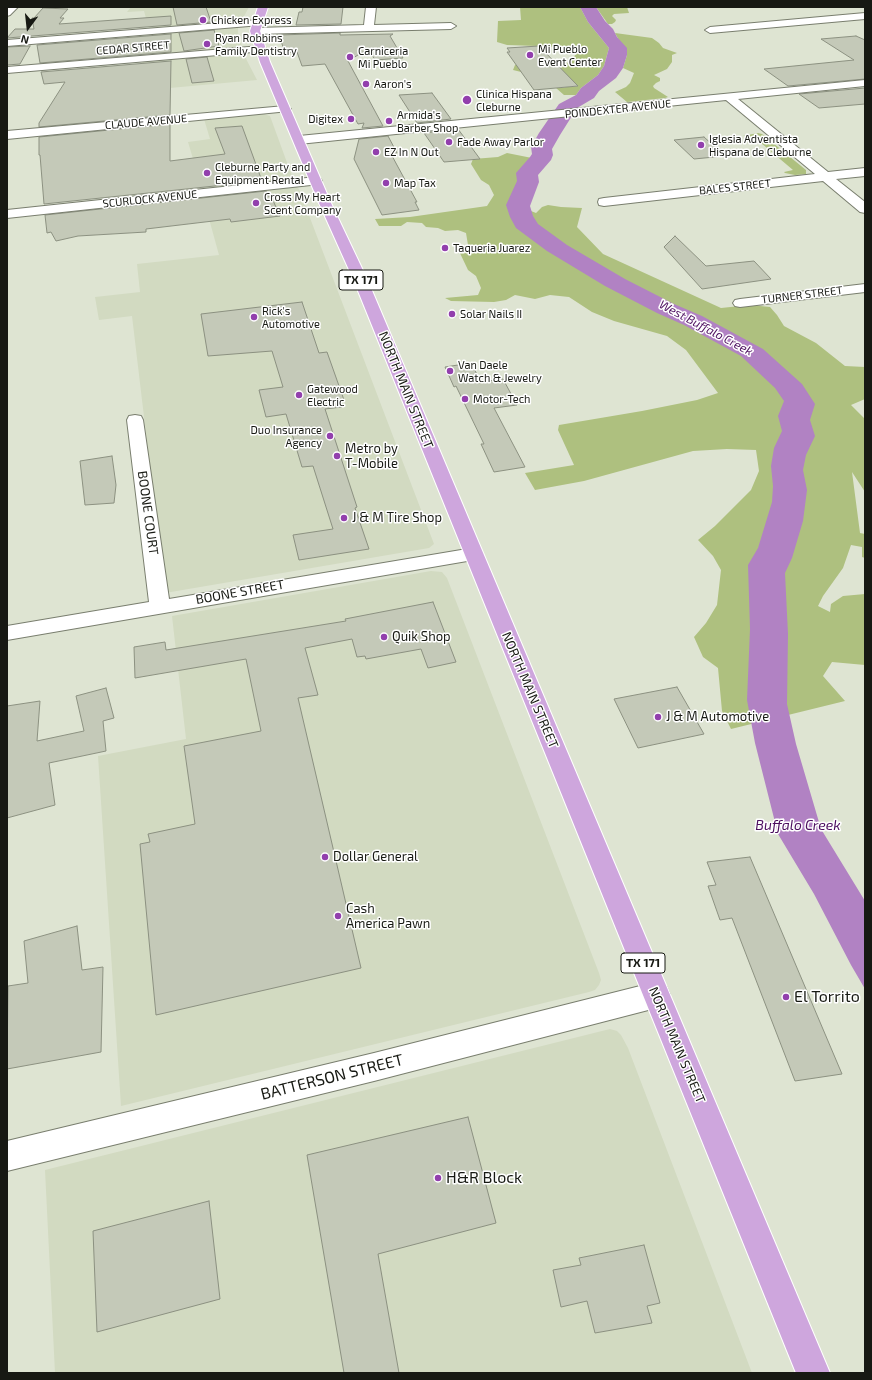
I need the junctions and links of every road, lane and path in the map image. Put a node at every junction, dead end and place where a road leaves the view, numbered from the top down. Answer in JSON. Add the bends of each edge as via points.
{"nodes":[{"id":1,"x":13,"y":7,"type":"edge"},
{"id":2,"x":263,"y":7,"type":"edge"},
{"id":3,"x":371,"y":7,"type":"edge"},
{"id":4,"x":840,"y":7,"type":"edge"},
{"id":5,"x":7,"y":13,"type":"edge"},
{"id":6,"x":862,"y":18,"type":"edge"},
{"id":7,"x":451,"y":26,"type":"dead end"},
{"id":8,"x":257,"y":27,"type":"junction"},
{"id":9,"x":369,"y":28,"type":"junction"},
{"id":10,"x":710,"y":30,"type":"dead end"},
{"id":11,"x":7,"y":43,"type":"edge"},
{"id":12,"x":260,"y":49,"type":"junction"},
{"id":13,"x":7,"y":70,"type":"edge"},
{"id":14,"x":865,"y":83,"type":"edge"},
{"id":15,"x":729,"y":97,"type":"junction"},
{"id":16,"x":285,"y":109,"type":"junction"},
{"id":17,"x":7,"y":135,"type":"edge"},
{"id":18,"x":299,"y":140,"type":"junction"},
{"id":19,"x":865,"y":172,"type":"edge"},
{"id":20,"x":826,"y":176,"type":"junction"},
{"id":21,"x":316,"y":181,"type":"junction"},
{"id":22,"x":604,"y":202,"type":"dead end"},
{"id":23,"x":865,"y":209,"type":"edge"},
{"id":24,"x":7,"y":214,"type":"edge"},
{"id":25,"x":865,"y":288,"type":"edge"},
{"id":26,"x":740,"y":303,"type":"dead end"},
{"id":27,"x":135,"y":420,"type":"dead end"},
{"id":28,"x":473,"y":554,"type":"junction"},
{"id":29,"x":160,"y":606,"type":"junction"},
{"id":30,"x":7,"y":633,"type":"edge"},
{"id":31,"x":656,"y":995,"type":"junction"},
{"id":32,"x":7,"y":1156,"type":"edge"},
{"id":33,"x":813,"y":1373,"type":"edge"}],
"edges":[{"from":1,"to":5,"type":"street"},
{"from":2,"to":8,"type":"main road"},
{"from":3,"to":9,"type":"street"},
{"from":4,"to":6,"type":"street"},
{"from":6,"to":10,"type":"street"},
{"from":7,"to":9,"type":"street"},
{"from":8,"to":9,"type":"street"},
{"from":8,"to":11,"type":"street"},
{"from":8,"to":12,"type":"main road","name":"NORTH MAIN STREET","number":"TX 171"},
{"from":12,"to":13,"type":"street","name":"CEDAR STREET"},
{"from":12,"to":16,"type":"main road","name":"NORTH MAIN STREET","number":"TX 171"},
{"from":14,"to":15,"type":"street","name":"POINDEXTER AVENUE"},
{"from":15,"to":18,"type":"street","name":"POINDEXTER AVENUE"},
{"from":15,"to":20,"type":"street"},
{"from":16,"to":17,"type":"street","name":"CLAUDE AVENUE"},
{"from":16,"to":18,"type":"main road","name":"NORTH MAIN STREET","number":"TX 171"},
{"from":18,"to":21,"type":"main road","name":"NORTH MAIN STREET","number":"TX 171"},
{"from":19,"to":20,"type":"street","name":"BALES STREET"},
{"from":20,"to":22,"type":"street","name":"BALES STREET"},
{"from":20,"to":23,"type":"street"},
{"from":21,"to":24,"type":"street","name":"SCURLOCK AVENUE"},
{"from":21,"to":28,"type":"main road","name":"NORTH MAIN STREET","number":"TX 171","via":[[363,285]]},
{"from":25,"to":26,"type":"street","name":"TURNER STREET"},
{"from":27,"to":29,"type":"street","name":"BOONE COURT"},
{"from":28,"to":29,"type":"street","name":"BOONE STREET"},
{"from":28,"to":31,"type":"main road","name":"NORTH MAIN STREET","number":"TX 171"},
{"from":29,"to":30,"type":"street","name":"BOONE STREET"},
{"from":31,"to":32,"type":"street","name":"BATTERSON STREET"},
{"from":31,"to":33,"type":"main road","name":"NORTH MAIN STREET","number":"TX 171"}]}
